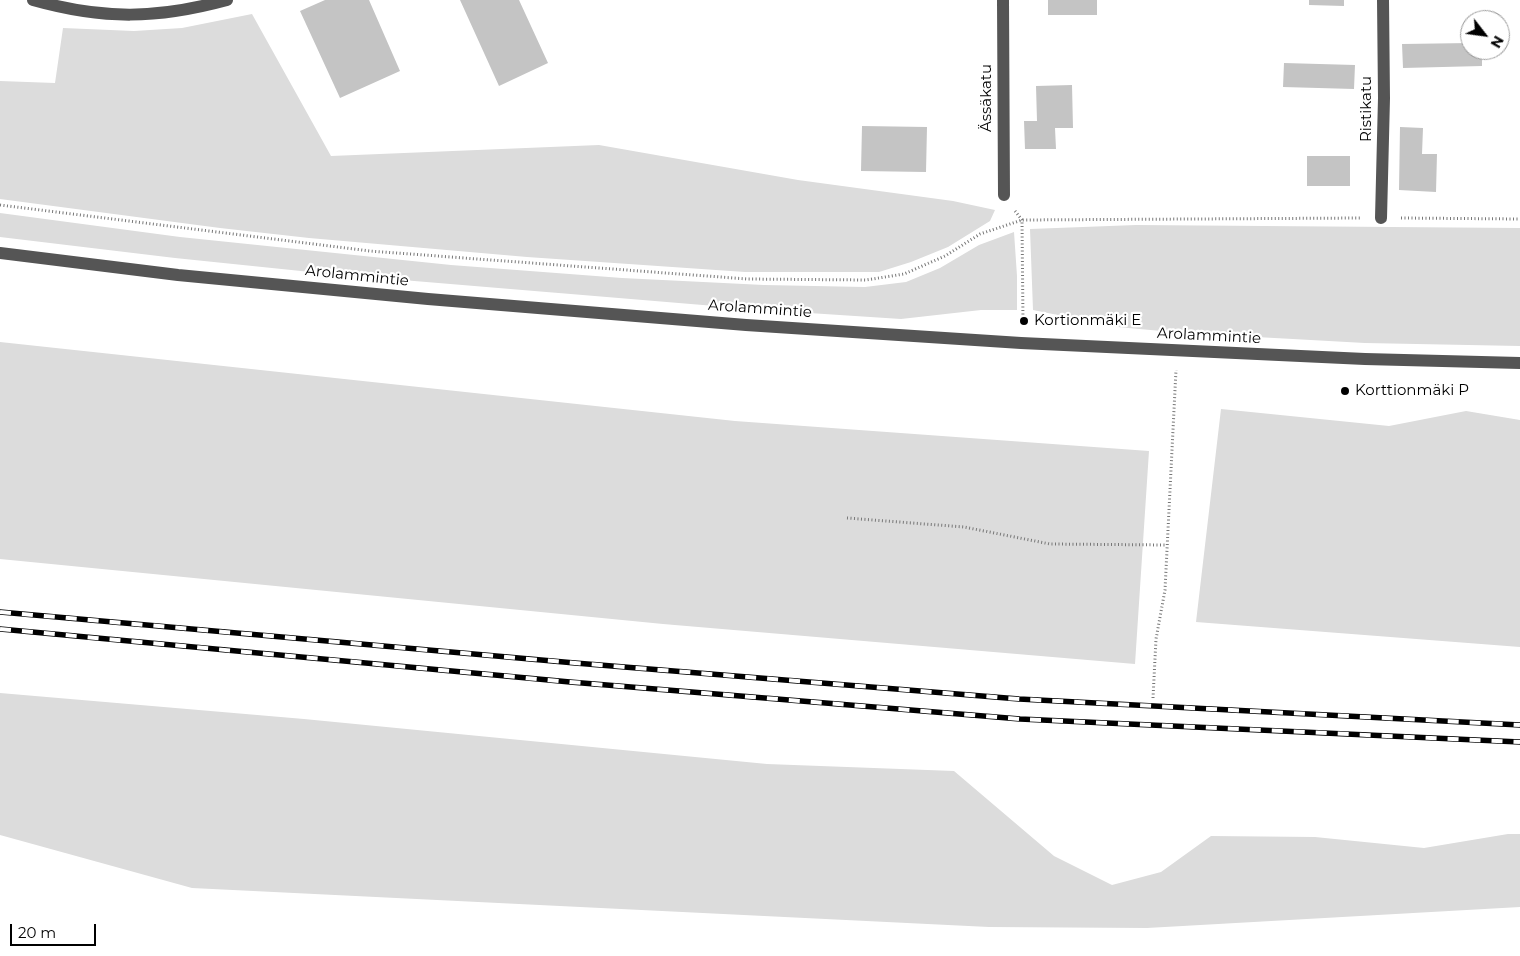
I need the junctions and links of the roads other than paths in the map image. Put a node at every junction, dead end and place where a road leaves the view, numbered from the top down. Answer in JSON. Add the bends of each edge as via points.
{"nodes":[{"id":1,"x":33,"y":0,"type":"edge"},
{"id":2,"x":227,"y":0,"type":"edge"},
{"id":3,"x":1003,"y":0,"type":"edge"},
{"id":4,"x":1382,"y":0,"type":"edge"},
{"id":5,"x":1004,"y":195,"type":"dead end"},
{"id":6,"x":1381,"y":218,"type":"road end"},
{"id":7,"x":0,"y":253,"type":"edge"},
{"id":8,"x":1520,"y":363,"type":"edge"}],
"edges":[{"from":1,"to":2,"type":"street","via":[[112,15],[155,14],[199,8]]},
{"from":3,"to":5,"type":"street","name":"Ässäkatu"},
{"from":4,"to":6,"type":"street","name":"Ristikatu"},
{"from":7,"to":8,"type":"street","name":"Arolammintie","via":[[178,275],[746,325],[1021,343],[1355,359]]}]}
